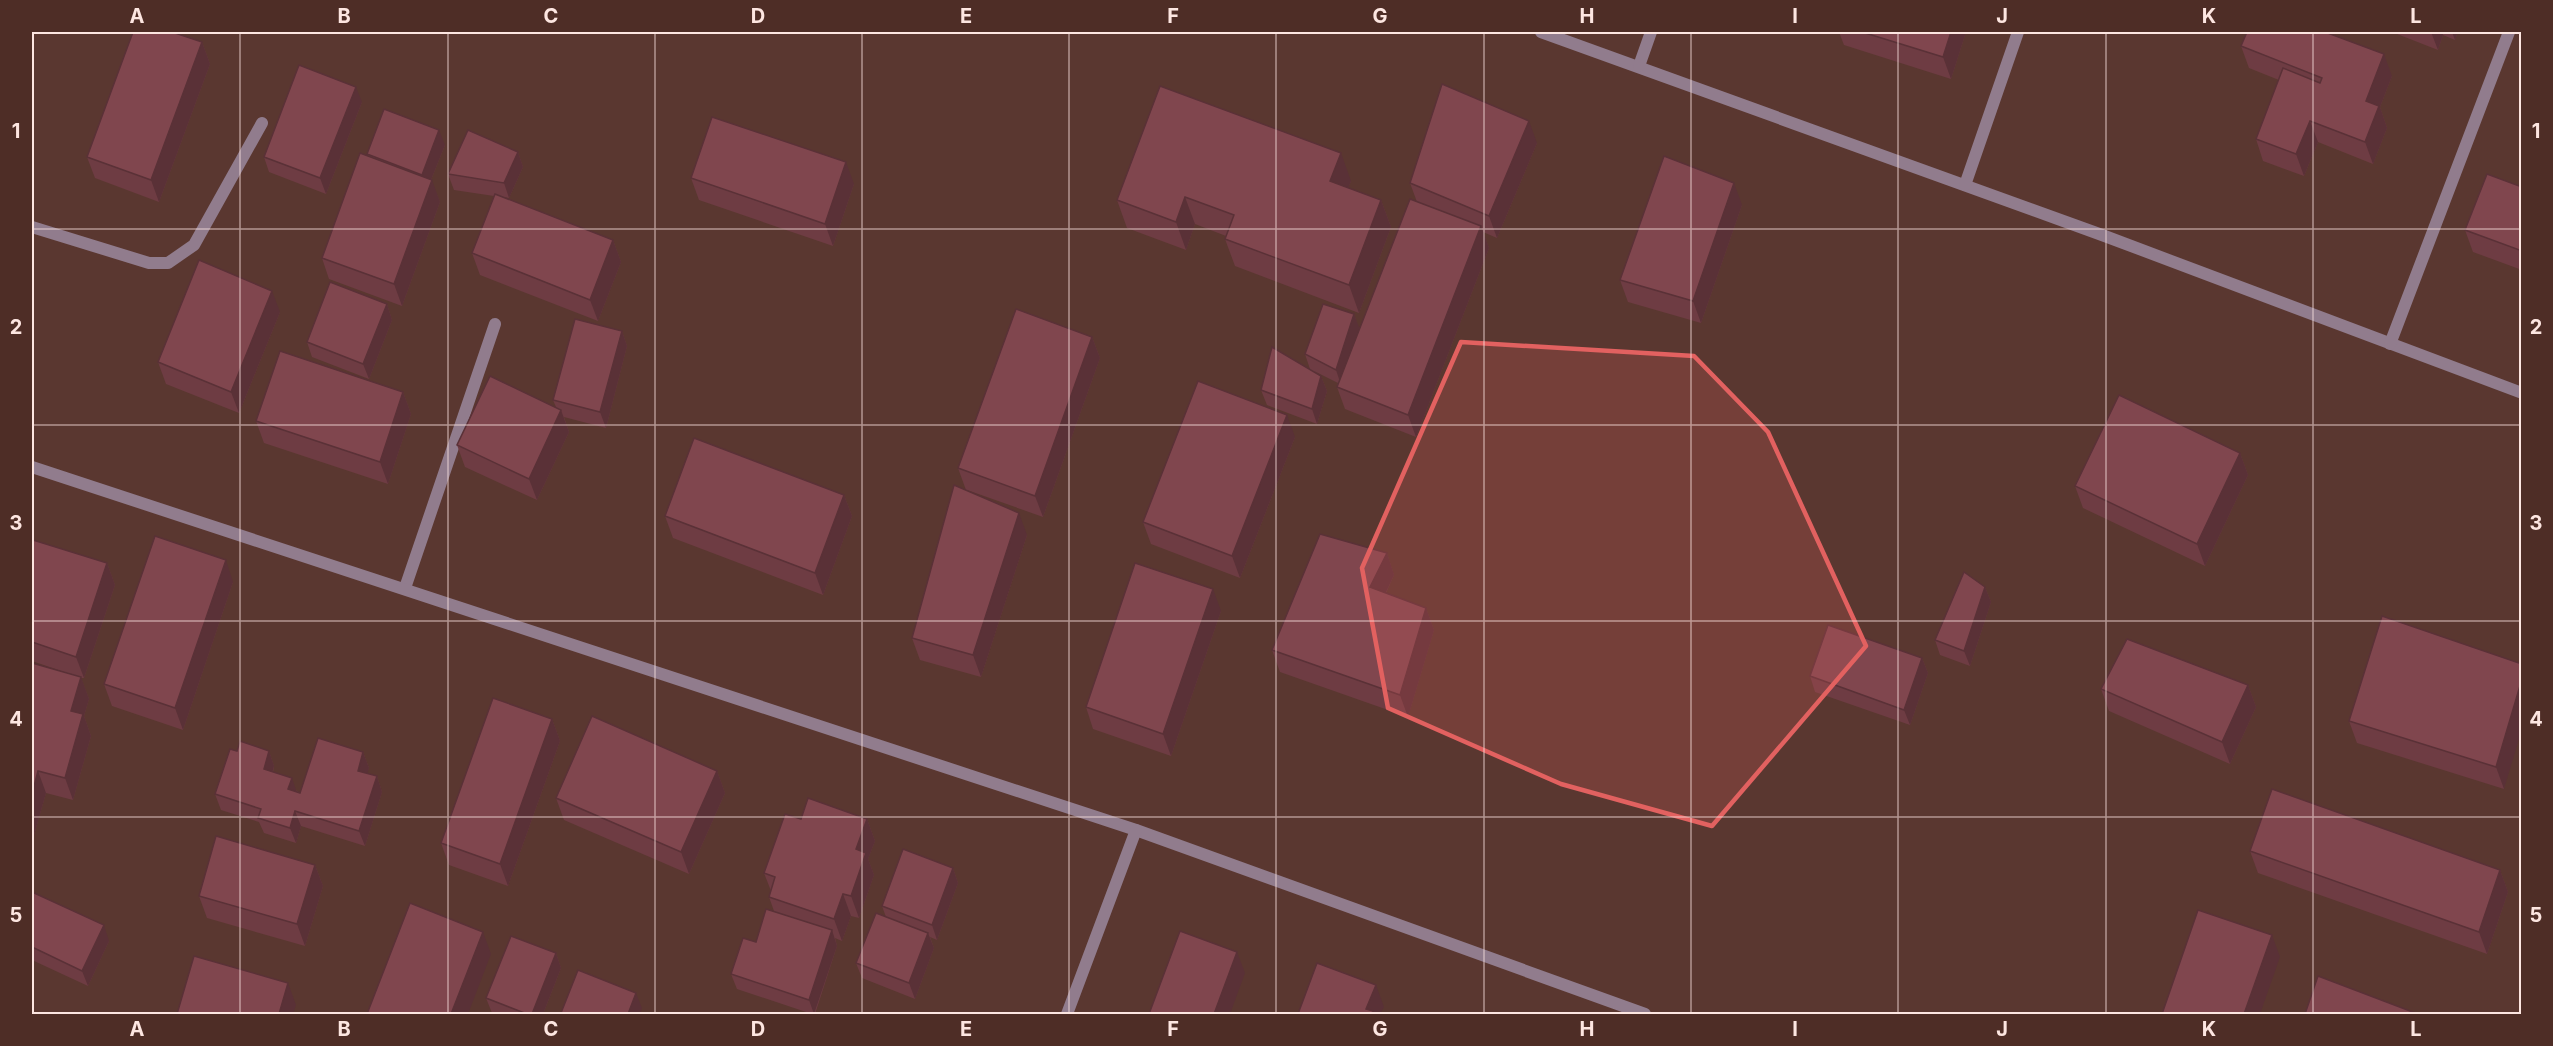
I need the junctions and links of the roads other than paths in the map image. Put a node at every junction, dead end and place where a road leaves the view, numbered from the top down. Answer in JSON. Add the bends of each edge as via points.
{"nodes":[{"id":1,"x":1541,"y":32,"type":"edge"},
{"id":2,"x":1651,"y":32,"type":"edge"},
{"id":3,"x":2018,"y":32,"type":"edge"},
{"id":4,"x":2509,"y":32,"type":"edge"},
{"id":5,"x":1639,"y":66,"type":"junction"},
{"id":6,"x":262,"y":123,"type":"dead end"},
{"id":7,"x":1965,"y":185,"type":"junction"},
{"id":8,"x":32,"y":227,"type":"edge"},
{"id":9,"x":495,"y":324,"type":"dead end"},
{"id":10,"x":2390,"y":344,"type":"junction"},
{"id":11,"x":2522,"y":393,"type":"edge"},
{"id":12,"x":32,"y":467,"type":"edge"},
{"id":13,"x":405,"y":588,"type":"junction"},
{"id":14,"x":1136,"y":830,"type":"junction"},
{"id":15,"x":1067,"y":1014,"type":"edge"},
{"id":16,"x":1645,"y":1014,"type":"edge"}],
"edges":[{"from":1,"to":5,"type":"street"},
{"from":2,"to":5,"type":"street"},
{"from":3,"to":7,"type":"street"},
{"from":4,"to":10,"type":"street"},
{"from":5,"to":7,"type":"street"},
{"from":6,"to":8,"type":"street","via":[[194,245],[168,263],[149,263]]},
{"from":7,"to":10,"type":"street"},
{"from":9,"to":13,"type":"street"},
{"from":10,"to":11,"type":"street"},
{"from":12,"to":13,"type":"street"},
{"from":13,"to":14,"type":"street"},
{"from":14,"to":15,"type":"street"},
{"from":14,"to":16,"type":"street"}]}
